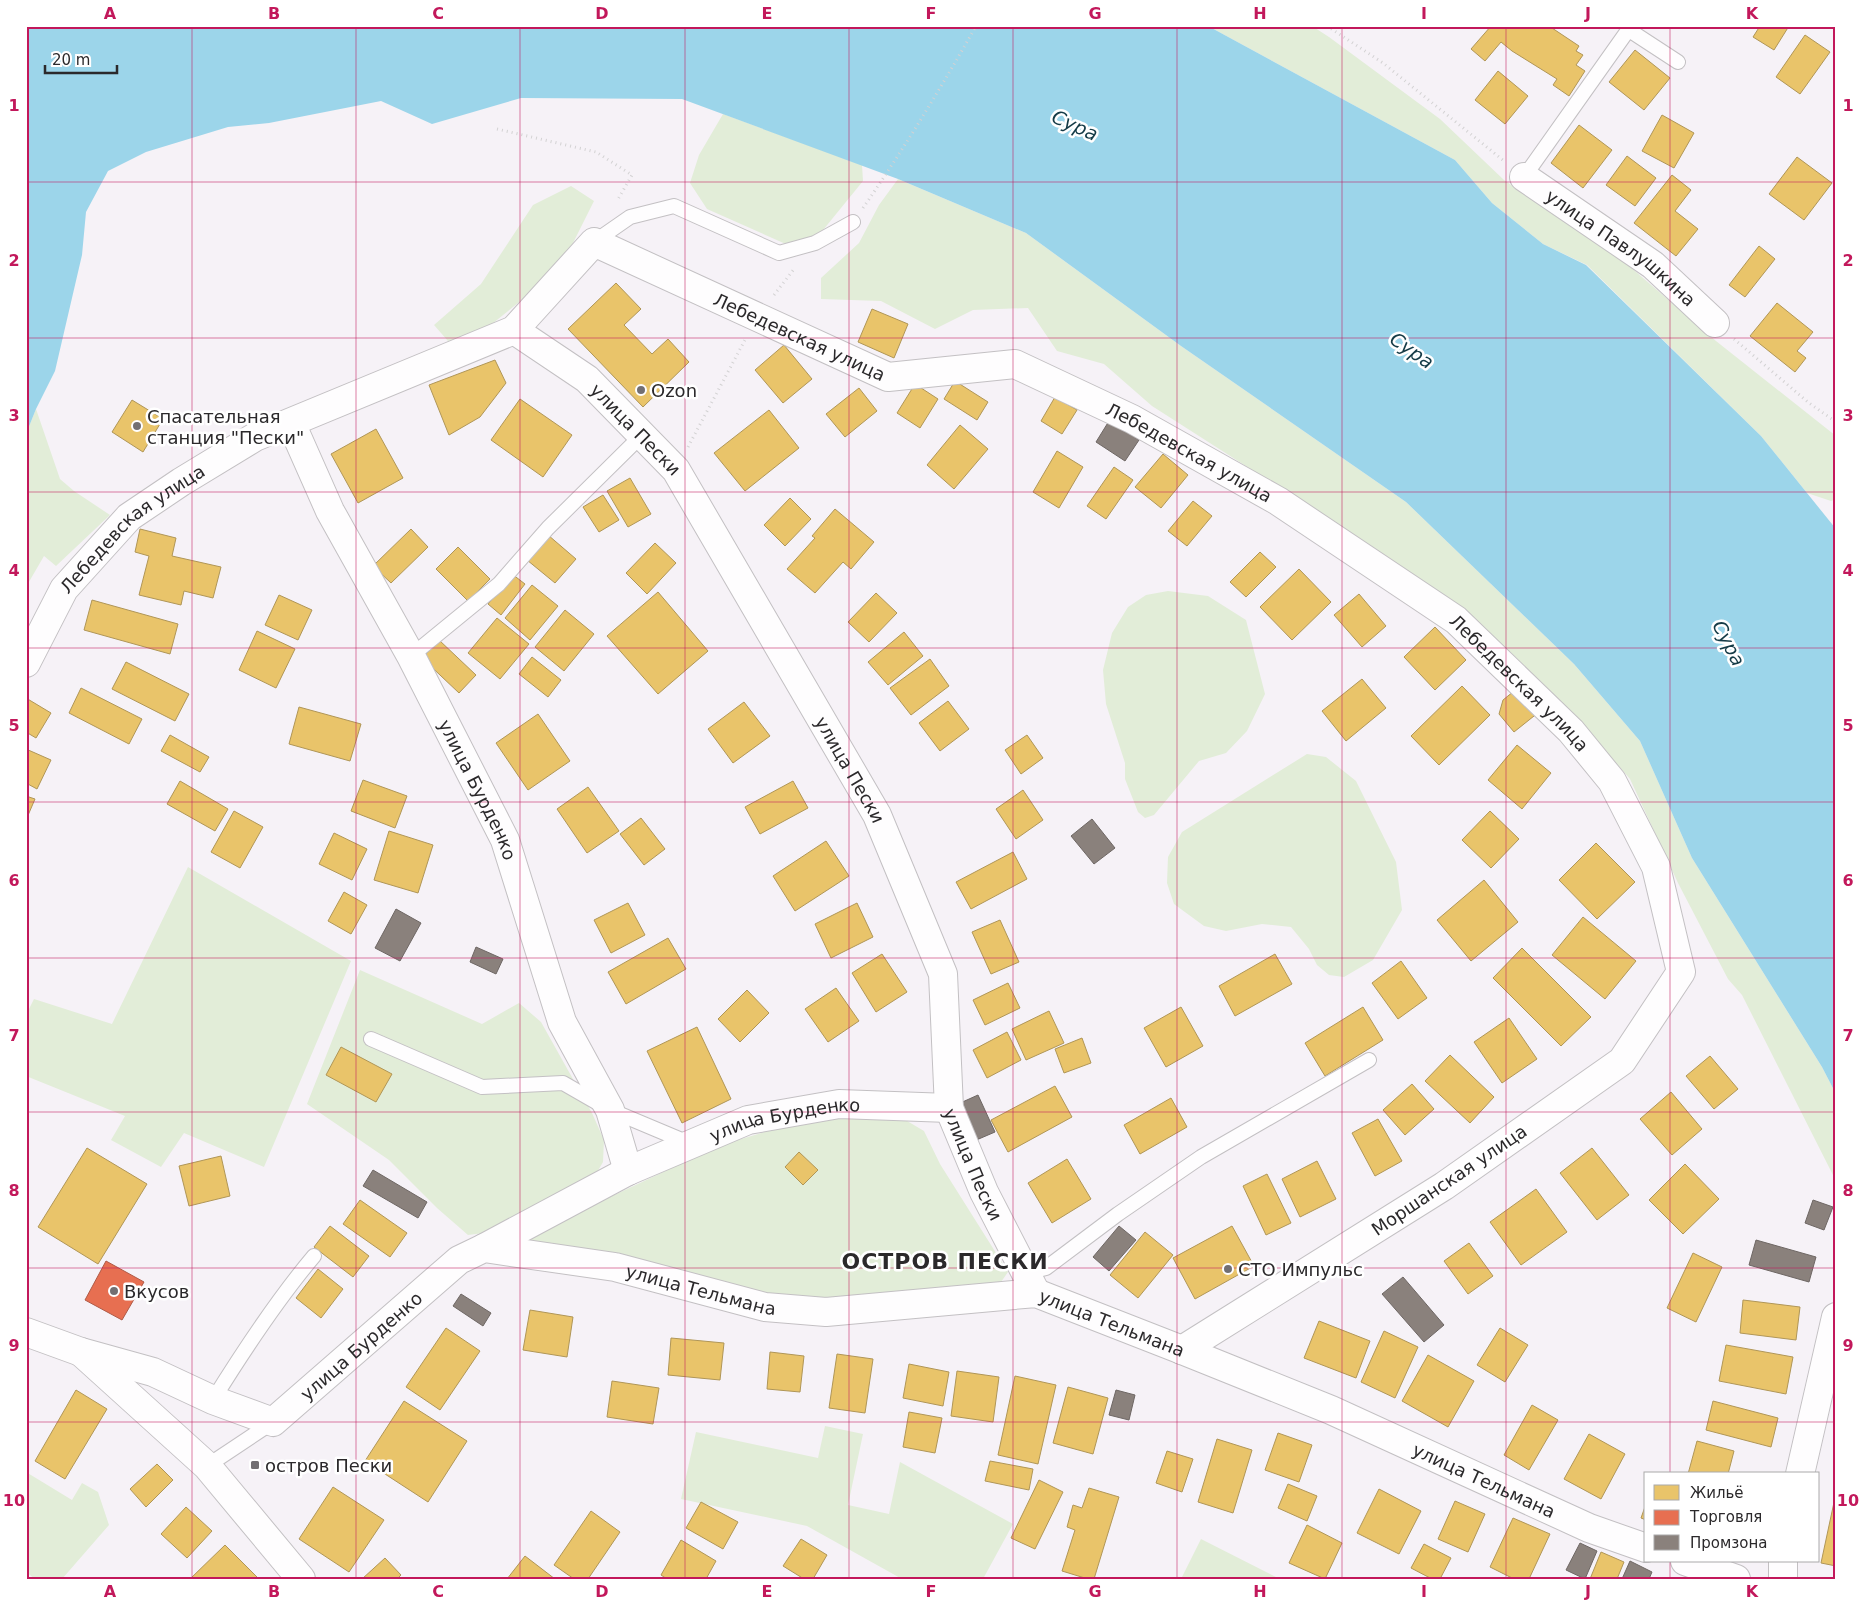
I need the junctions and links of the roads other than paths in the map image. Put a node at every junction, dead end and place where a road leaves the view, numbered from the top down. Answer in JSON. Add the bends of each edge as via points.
{"nodes":[{"id":1,"x":1630,"y":28,"type":"edge"},
{"id":2,"x":1678,"y":62,"type":"dead end"},
{"id":3,"x":1524,"y":177,"type":"joint"},
{"id":4,"x":853,"y":222,"type":"dead end"},
{"id":5,"x":594,"y":242,"type":"junction"},
{"id":6,"x":1715,"y":323,"type":"road end"},
{"id":7,"x":514,"y":330,"type":"junction"},
{"id":8,"x":291,"y":423,"type":"junction"},
{"id":9,"x":642,"y":435,"type":"junction"},
{"id":10,"x":411,"y":656,"type":"junction"},
{"id":11,"x":26,"y":663,"type":"edge"},
{"id":12,"x":1681,"y":972,"type":"joint"},
{"id":13,"x":371,"y":1039,"type":"dead end"},
{"id":14,"x":1369,"y":1060,"type":"dead end"},
{"id":15,"x":949,"y":1108,"type":"junction"},
{"id":16,"x":610,"y":1110,"type":"junction"},
{"id":17,"x":692,"y":1144,"type":"junction"},
{"id":18,"x":628,"y":1171,"type":"junction"},
{"id":19,"x":484,"y":1248,"type":"junction"},
{"id":20,"x":314,"y":1256,"type":"dead end"},
{"id":21,"x":1031,"y":1283,"type":"junction"},
{"id":22,"x":1836,"y":1317,"type":"edge"},
{"id":23,"x":26,"y":1332,"type":"edge"},
{"id":24,"x":1182,"y":1350,"type":"junction"},
{"id":25,"x":81,"y":1352,"type":"junction"},
{"id":26,"x":213,"y":1400,"type":"junction"},
{"id":27,"x":273,"y":1422,"type":"junction"},
{"id":28,"x":206,"y":1466,"type":"junction"},
{"id":29,"x":1800,"y":1472,"type":"edge"},
{"id":30,"x":1644,"y":1547,"type":"edge"},
{"id":31,"x":1688,"y":1562,"type":"edge"},
{"id":32,"x":1783,"y":1562,"type":"edge"},
{"id":33,"x":301,"y":1579,"type":"edge"},
{"id":34,"x":1736,"y":1579,"type":"edge"},
{"id":35,"x":1783,"y":1579,"type":"edge"}],
"edges":[{"from":1,"to":2,"type":"lane"},
{"from":1,"to":3,"type":"lane"},
{"from":3,"to":6,"type":"street","name":"улица Павлушкина","via":[[1653,265]]},
{"from":4,"to":5,"type":"lane","via":[[816,242],[778,252],[674,206],[630,217]]},
{"from":5,"to":7,"type":"street","name":"Лебедевская улица"},
{"from":5,"to":12,"type":"street","name":"Лебедевская улица","via":[[888,377],[1016,364],[1132,419],[1278,501],[1456,620],[1571,731],[1612,781],[1656,867]]},
{"from":7,"to":8,"type":"street","name":"Лебедевская улица"},
{"from":7,"to":9,"type":"street","name":"улица Пески","via":[[587,379]]},
{"from":8,"to":10,"type":"street","name":"улица Бурденко","via":[[330,511]]},
{"from":8,"to":11,"type":"street","name":"Лебедевская улица","via":[[255,438],[129,517],[64,589]]},
{"from":9,"to":10,"type":"lane","via":[[548,528],[499,584]]},
{"from":9,"to":15,"type":"street","name":"улица Пески","via":[[676,470],[878,815],[943,974]]},
{"from":10,"to":16,"type":"street","name":"улица Бурденко","via":[[505,840],[562,1022]]},
{"from":12,"to":24,"type":"street","name":"Моршанская улица","via":[[1622,1061],[1444,1186]]},
{"from":13,"to":16,"type":"lane","via":[[482,1087],[563,1083]]},
{"from":14,"to":21,"type":"lane","via":[[1201,1157],[1118,1214]]},
{"from":15,"to":17,"type":"street","name":"улица Бурденко","via":[[840,1104],[748,1120]]},
{"from":15,"to":21,"type":"street","name":"улица Пески","via":[[984,1192]]},
{"from":16,"to":17,"type":"lane"},
{"from":16,"to":18,"type":"street","name":"улица Бурденко"},
{"from":17,"to":18,"type":"street","name":"улица Бурденко"},
{"from":18,"to":19,"type":"street","name":"улица Бурденко"},
{"from":19,"to":21,"type":"street","name":"улица Тельмана","via":[[616,1267],[765,1307],[826,1312]]},
{"from":19,"to":27,"type":"street","name":"улица Бурденко","via":[[459,1260]]},
{"from":20,"to":26,"type":"lane","via":[[244,1350]]},
{"from":21,"to":24,"type":"street","name":"улица Тельмана"},
{"from":22,"to":29,"type":"street"},
{"from":23,"to":25,"type":"street"},
{"from":24,"to":30,"type":"street","name":"улица Тельмана","via":[[1331,1410],[1589,1528]]},
{"from":25,"to":26,"type":"street","via":[[153,1372]]},
{"from":25,"to":28,"type":"street"},
{"from":26,"to":27,"type":"street"},
{"from":27,"to":28,"type":"lane"},
{"from":28,"to":33,"type":"street"},
{"from":31,"to":34,"type":"street"},
{"from":32,"to":35,"type":"street"}]}
